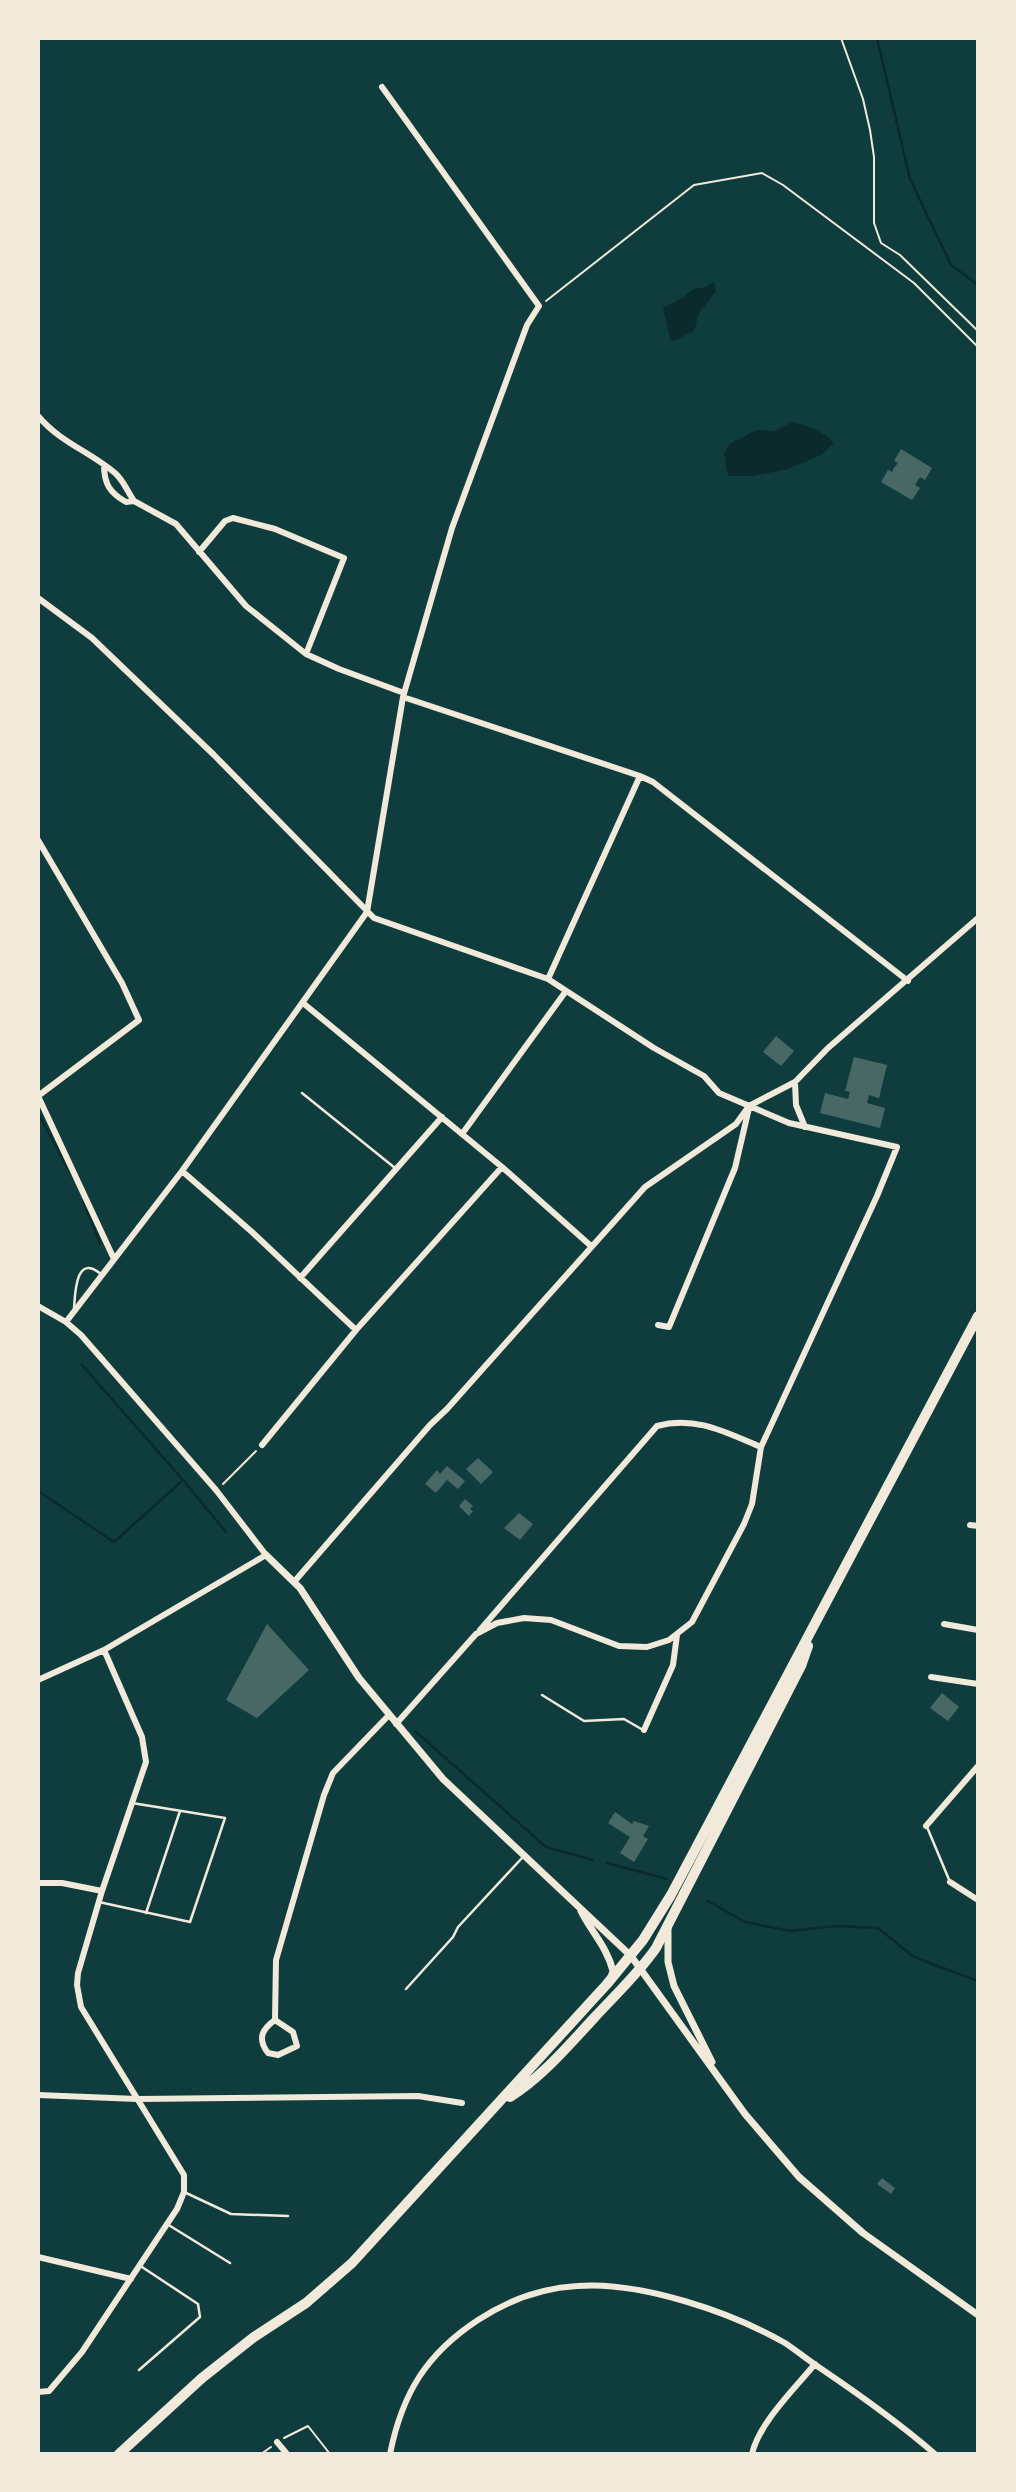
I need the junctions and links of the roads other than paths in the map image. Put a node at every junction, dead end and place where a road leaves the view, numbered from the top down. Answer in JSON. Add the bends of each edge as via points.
{"nodes":[{"id":1,"x":382,"y":87,"type":"dead end"},
{"id":2,"x":38,"y":416,"type":"edge"},
{"id":3,"x":104,"y":465,"type":"junction"},
{"id":4,"x":134,"y":501,"type":"junction"},
{"id":5,"x":199,"y":552,"type":"junction"},
{"id":6,"x":38,"y":598,"type":"edge"},
{"id":7,"x":306,"y":654,"type":"junction"},
{"id":8,"x":404,"y":695,"type":"junction"},
{"id":9,"x":640,"y":776,"type":"junction"},
{"id":10,"x":38,"y":840,"type":"edge"},
{"id":11,"x":368,"y":912,"type":"junction"},
{"id":12,"x":978,"y":918,"type":"edge"},
{"id":13,"x":548,"y":979,"type":"junction"},
{"id":14,"x":908,"y":981,"type":"junction"},
{"id":15,"x":566,"y":991,"type":"junction"},
{"id":16,"x":303,"y":1003,"type":"junction"},
{"id":17,"x":795,"y":1082,"type":"junction"},
{"id":18,"x":302,"y":1093,"type":"dead end"},
{"id":19,"x":38,"y":1096,"type":"edge"},
{"id":20,"x":750,"y":1106,"type":"junction"},
{"id":21,"x":442,"y":1117,"type":"junction"},
{"id":22,"x":806,"y":1126,"type":"junction"},
{"id":23,"x":462,"y":1134,"type":"junction"},
{"id":24,"x":502,"y":1167,"type":"junction"},
{"id":25,"x":396,"y":1169,"type":"junction"},
{"id":26,"x":182,"y":1171,"type":"junction"},
{"id":27,"x":591,"y":1246,"type":"junction"},
{"id":28,"x":114,"y":1259,"type":"junction"},
{"id":29,"x":102,"y":1275,"type":"junction"},
{"id":30,"x":300,"y":1278,"type":"junction"},
{"id":31,"x":38,"y":1306,"type":"edge"},
{"id":32,"x":74,"y":1312,"type":"junction"},
{"id":33,"x":978,"y":1316,"type":"edge"},
{"id":34,"x":66,"y":1322,"type":"junction"},
{"id":35,"x":658,"y":1325,"type":"dead end"},
{"id":36,"x":356,"y":1330,"type":"junction"},
{"id":37,"x":262,"y":1445,"type":"road end"},
{"id":38,"x":761,"y":1447,"type":"junction"},
{"id":39,"x":266,"y":1555,"type":"junction"},
{"id":40,"x":294,"y":1582,"type":"junction"},
{"id":41,"x":824,"y":1606,"type":"junction"},
{"id":42,"x":944,"y":1624,"type":"dead end"},
{"id":43,"x":978,"y":1630,"type":"edge"},
{"id":44,"x":476,"y":1634,"type":"junction"},
{"id":45,"x":677,"y":1635,"type":"junction"},
{"id":46,"x":104,"y":1650,"type":"junction"},
{"id":47,"x":930,"y":1677,"type":"dead end"},
{"id":48,"x":38,"y":1680,"type":"edge"},
{"id":49,"x":978,"y":1684,"type":"edge"},
{"id":50,"x":542,"y":1695,"type":"dead end"},
{"id":51,"x":389,"y":1715,"type":"junction"},
{"id":52,"x":396,"y":1724,"type":"junction"},
{"id":53,"x":644,"y":1730,"type":"joint"},
{"id":54,"x":978,"y":1766,"type":"edge"},
{"id":55,"x":132,"y":1803,"type":"junction"},
{"id":56,"x":180,"y":1811,"type":"junction"},
{"id":57,"x":926,"y":1826,"type":"joint"},
{"id":58,"x":524,"y":1855,"type":"junction"},
{"id":59,"x":950,"y":1882,"type":"joint"},
{"id":60,"x":38,"y":1883,"type":"edge"},
{"id":61,"x":102,"y":1891,"type":"junction"},
{"id":62,"x":978,"y":1900,"type":"edge"},
{"id":63,"x":99,"y":1902,"type":"junction"},
{"id":64,"x":579,"y":1907,"type":"junction"},
{"id":65,"x":146,"y":1913,"type":"junction"},
{"id":66,"x":668,"y":1926,"type":"junction"},
{"id":67,"x":631,"y":1956,"type":"junction"},
{"id":68,"x":641,"y":1969,"type":"junction"},
{"id":69,"x":607,"y":1984,"type":"junction"},
{"id":70,"x":406,"y":1989,"type":"dead end"},
{"id":71,"x":275,"y":2020,"type":"junction"},
{"id":72,"x":724,"y":2085,"type":"junction"},
{"id":73,"x":38,"y":2095,"type":"edge"},
{"id":74,"x":137,"y":2099,"type":"junction"},
{"id":75,"x":462,"y":2103,"type":"dead end"},
{"id":76,"x":500,"y":2103,"type":"junction"},
{"id":77,"x":184,"y":2192,"type":"junction"},
{"id":78,"x":288,"y":2216,"type":"dead end"},
{"id":79,"x":167,"y":2224,"type":"junction"},
{"id":80,"x":38,"y":2257,"type":"edge"},
{"id":81,"x":230,"y":2263,"type":"dead end"},
{"id":82,"x":139,"y":2265,"type":"junction"},
{"id":83,"x":131,"y":2279,"type":"junction"},
{"id":84,"x":978,"y":2315,"type":"edge"},
{"id":85,"x":815,"y":2364,"type":"junction"},
{"id":86,"x":139,"y":2370,"type":"dead end"},
{"id":87,"x":38,"y":2392,"type":"edge"},
{"id":88,"x":277,"y":2442,"type":"road end"},
{"id":89,"x":119,"y":2454,"type":"edge"},
{"id":90,"x":286,"y":2454,"type":"edge"},
{"id":91,"x":390,"y":2454,"type":"edge"},
{"id":92,"x":752,"y":2454,"type":"edge"},
{"id":93,"x":935,"y":2454,"type":"edge"}],
"edges":[{"from":1,"to":8,"type":"street","via":[[539,306],[527,325],[474,466]]},
{"from":2,"to":3,"type":"street","via":[[62,440]]},
{"from":3,"to":4,"type":"street","via":[[123,482]]},
{"from":3,"to":4,"type":"street","via":[[106,486],[126,502]]},
{"from":4,"to":5,"type":"street","via":[[176,524]]},
{"from":5,"to":7,"type":"street","via":[[246,606]]},
{"from":5,"to":7,"type":"street","via":[[233,517],[344,558]]},
{"from":6,"to":11,"type":"street","via":[[92,638]]},
{"from":7,"to":8,"type":"street"},
{"from":8,"to":9,"type":"street"},
{"from":8,"to":11,"type":"street"},
{"from":9,"to":13,"type":"street"},
{"from":9,"to":14,"type":"street","via":[[691,810]]},
{"from":10,"to":19,"type":"street","via":[[139,1020]]},
{"from":11,"to":13,"type":"street","via":[[374,918]]},
{"from":11,"to":16,"type":"street"},
{"from":12,"to":14,"type":"street"},
{"from":13,"to":15,"type":"street"},
{"from":14,"to":17,"type":"street"},
{"from":15,"to":20,"type":"street","via":[[704,1076],[719,1093]]},
{"from":15,"to":23,"type":"street"},
{"from":16,"to":21,"type":"street"},
{"from":16,"to":26,"type":"street"},
{"from":17,"to":20,"type":"street"},
{"from":17,"to":22,"type":"street","via":[[796,1105]]},
{"from":18,"to":25,"type":"lane"},
{"from":19,"to":28,"type":"street"},
{"from":20,"to":22,"type":"street"},
{"from":20,"to":27,"type":"street","via":[[736,1124],[645,1187]]},
{"from":20,"to":35,"type":"street","via":[[735,1168],[670,1327]]},
{"from":21,"to":23,"type":"street"},
{"from":21,"to":25,"type":"street"},
{"from":22,"to":38,"type":"street","via":[[897,1147]]},
{"from":23,"to":24,"type":"street"},
{"from":24,"to":27,"type":"street"},
{"from":24,"to":36,"type":"street"},
{"from":25,"to":30,"type":"street"},
{"from":26,"to":28,"type":"street"},
{"from":26,"to":30,"type":"street"},
{"from":27,"to":40,"type":"street"},
{"from":28,"to":29,"type":"street"},
{"from":29,"to":32,"type":"street"},
{"from":29,"to":32,"type":"lane","via":[[88,1267],[80,1273]]},
{"from":30,"to":36,"type":"street"},
{"from":31,"to":34,"type":"street"},
{"from":32,"to":34,"type":"street"},
{"from":33,"to":41,"type":"main road"},
{"from":34,"to":39,"type":"street","via":[[216,1490]]},
{"from":36,"to":37,"type":"street"},
{"from":38,"to":44,"type":"street","via":[[709,1426],[683,1422],[657,1426]]},
{"from":38,"to":45,"type":"street","via":[[744,1524],[692,1622]]},
{"from":39,"to":40,"type":"street"},
{"from":39,"to":46,"type":"street"},
{"from":40,"to":51,"type":"street"},
{"from":41,"to":66,"type":"main road","via":[[801,1665]]},
{"from":41,"to":67,"type":"main road","via":[[671,1895]]},
{"from":42,"to":43,"type":"street"},
{"from":44,"to":45,"type":"street","via":[[524,1618],[551,1620],[619,1646],[647,1647]]},
{"from":44,"to":52,"type":"street"},
{"from":45,"to":53,"type":"street","via":[[673,1665]]},
{"from":46,"to":48,"type":"street"},
{"from":46,"to":55,"type":"street","via":[[142,1737],[146,1762]]},
{"from":47,"to":49,"type":"street"},
{"from":50,"to":53,"type":"lane","via":[[584,1721],[624,1719]]},
{"from":51,"to":52,"type":"street"},
{"from":51,"to":71,"type":"street","via":[[333,1773],[324,1795],[276,1960]]},
{"from":52,"to":58,"type":"street","via":[[443,1779]]},
{"from":54,"to":57,"type":"street"},
{"from":55,"to":56,"type":"lane"},
{"from":55,"to":61,"type":"street"},
{"from":56,"to":65,"type":"lane"},
{"from":56,"to":65,"type":"lane","via":[[225,1818],[190,1922]]},
{"from":57,"to":59,"type":"lane"},
{"from":58,"to":64,"type":"street"},
{"from":58,"to":70,"type":"lane"},
{"from":59,"to":62,"type":"street"},
{"from":60,"to":61,"type":"street"},
{"from":61,"to":63,"type":"street"},
{"from":63,"to":65,"type":"lane"},
{"from":63,"to":74,"type":"street","via":[[78,1973],[78,1997]]},
{"from":64,"to":67,"type":"street"},
{"from":64,"to":69,"type":"street","via":[[610,1957],[613,1971]]},
{"from":66,"to":68,"type":"main road"},
{"from":66,"to":72,"type":"street","via":[[668,1962],[674,1986]]},
{"from":67,"to":68,"type":"street"},
{"from":67,"to":69,"type":"main road"},
{"from":68,"to":72,"type":"street"},
{"from":68,"to":76,"type":"main road","via":[[527,2087]]},
{"from":69,"to":76,"type":"main road"},
{"from":71,"to":71,"type":"street","via":[[261,2037],[268,2053],[278,2055],[297,2046],[293,2032]]},
{"from":72,"to":84,"type":"street","via":[[783,2159],[830,2206]]},
{"from":73,"to":74,"type":"street"},
{"from":74,"to":75,"type":"street","via":[[418,2096]]},
{"from":74,"to":77,"type":"street","via":[[184,2175]]},
{"from":76,"to":89,"type":"main road","via":[[352,2263],[306,2303],[202,2378]]},
{"from":77,"to":78,"type":"lane","via":[[231,2214]]},
{"from":77,"to":79,"type":"street"},
{"from":79,"to":81,"type":"lane"},
{"from":79,"to":82,"type":"street"},
{"from":80,"to":83,"type":"street"},
{"from":82,"to":83,"type":"street"},
{"from":82,"to":86,"type":"lane","via":[[198,2304],[200,2317]]},
{"from":83,"to":87,"type":"street","via":[[67,2371],[49,2391]]},
{"from":85,"to":91,"type":"street","via":[[748,2325],[674,2299],[596,2285],[533,2294],[488,2313],[431,2360],[405,2398]]},
{"from":85,"to":92,"type":"street","via":[[766,2425]]},
{"from":85,"to":93,"type":"street"},
{"from":88,"to":90,"type":"street"}]}
